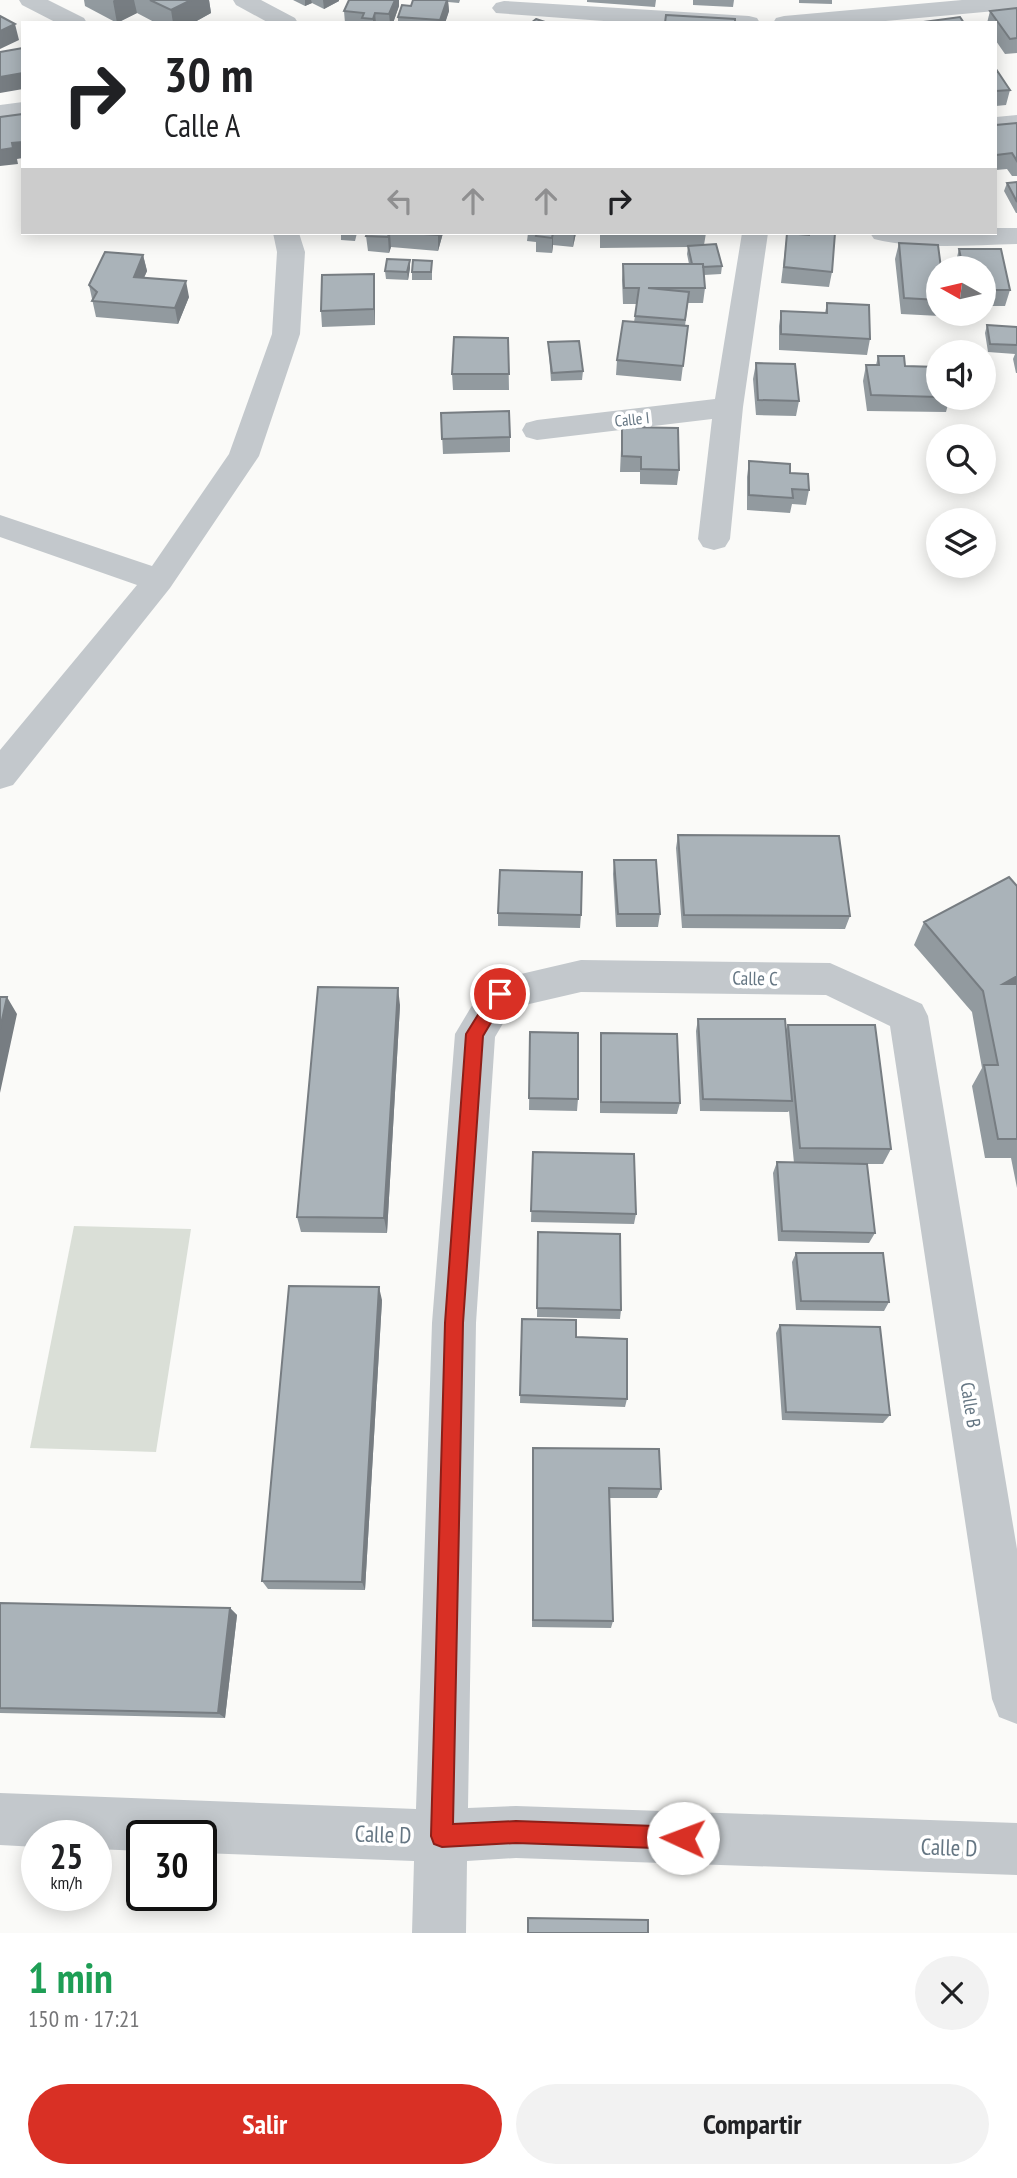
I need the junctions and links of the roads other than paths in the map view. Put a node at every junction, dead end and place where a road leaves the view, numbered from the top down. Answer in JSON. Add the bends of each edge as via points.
{"nodes":[{"id":1,"x":30,"y":0,"type":"edge"},
{"id":2,"x":244,"y":0,"type":"edge"},
{"id":3,"x":1017,"y":2,"type":"edge"},
{"id":4,"x":502,"y":10,"type":"edge"},
{"id":5,"x":268,"y":19,"type":"edge"},
{"id":6,"x":774,"y":19,"type":"edge"},
{"id":7,"x":72,"y":21,"type":"edge"},
{"id":8,"x":710,"y":21,"type":"edge"},
{"id":9,"x":21,"y":109,"type":"edge"},
{"id":10,"x":0,"y":111,"type":"edge"},
{"id":11,"x":1017,"y":122,"type":"edge"},
{"id":12,"x":997,"y":124,"type":"edge"},
{"id":13,"x":287,"y":235,"type":"edge"},
{"id":14,"x":755,"y":235,"type":"edge"},
{"id":15,"x":904,"y":235,"type":"edge"},
{"id":16,"x":1017,"y":236,"type":"edge"},
{"id":17,"x":728,"y":407,"type":"junction"},
{"id":18,"x":537,"y":430,"type":"dead end"},
{"id":19,"x":0,"y":526,"type":"edge"},
{"id":20,"x":714,"y":539,"type":"dead end"},
{"id":21,"x":159,"y":580,"type":"junction"},
{"id":22,"x":0,"y":775,"type":"edge"},
{"id":23,"x":925,"y":1110,"type":"joint"},
{"id":24,"x":1017,"y":1699,"type":"edge"},
{"id":25,"x":0,"y":1819,"type":"edge"},
{"id":26,"x":442,"y":1836,"type":"junction"},
{"id":27,"x":1017,"y":1849,"type":"edge"},
{"id":28,"x":439,"y":1933,"type":"edge"}],
"edges":[{"from":1,"to":7,"type":"street"},
{"from":2,"to":5,"type":"street"},
{"from":3,"to":6,"type":"street"},
{"from":4,"to":8,"type":"street"},
{"from":9,"to":10,"type":"street"},
{"from":11,"to":12,"type":"street"},
{"from":13,"to":21,"type":"street","via":[[291,252],[286,334],[244,456]]},
{"from":14,"to":17,"type":"street"},
{"from":15,"to":16,"type":"street"},
{"from":17,"to":18,"type":"street","name":"Calle I"},
{"from":17,"to":20,"type":"street"},
{"from":19,"to":21,"type":"street"},
{"from":21,"to":22,"type":"street"},
{"from":23,"to":24,"type":"street","name":"Calle B"},
{"from":23,"to":26,"type":"street","name":"Calle C","via":[[908,1016],[830,979],[581,976],[500,994],[475,1034],[454,1323]]},
{"from":25,"to":26,"type":"street","name":"Calle D"},
{"from":26,"to":27,"type":"street","name":"Calle D","via":[[516,1832]]},
{"from":26,"to":28,"type":"street"}]}
